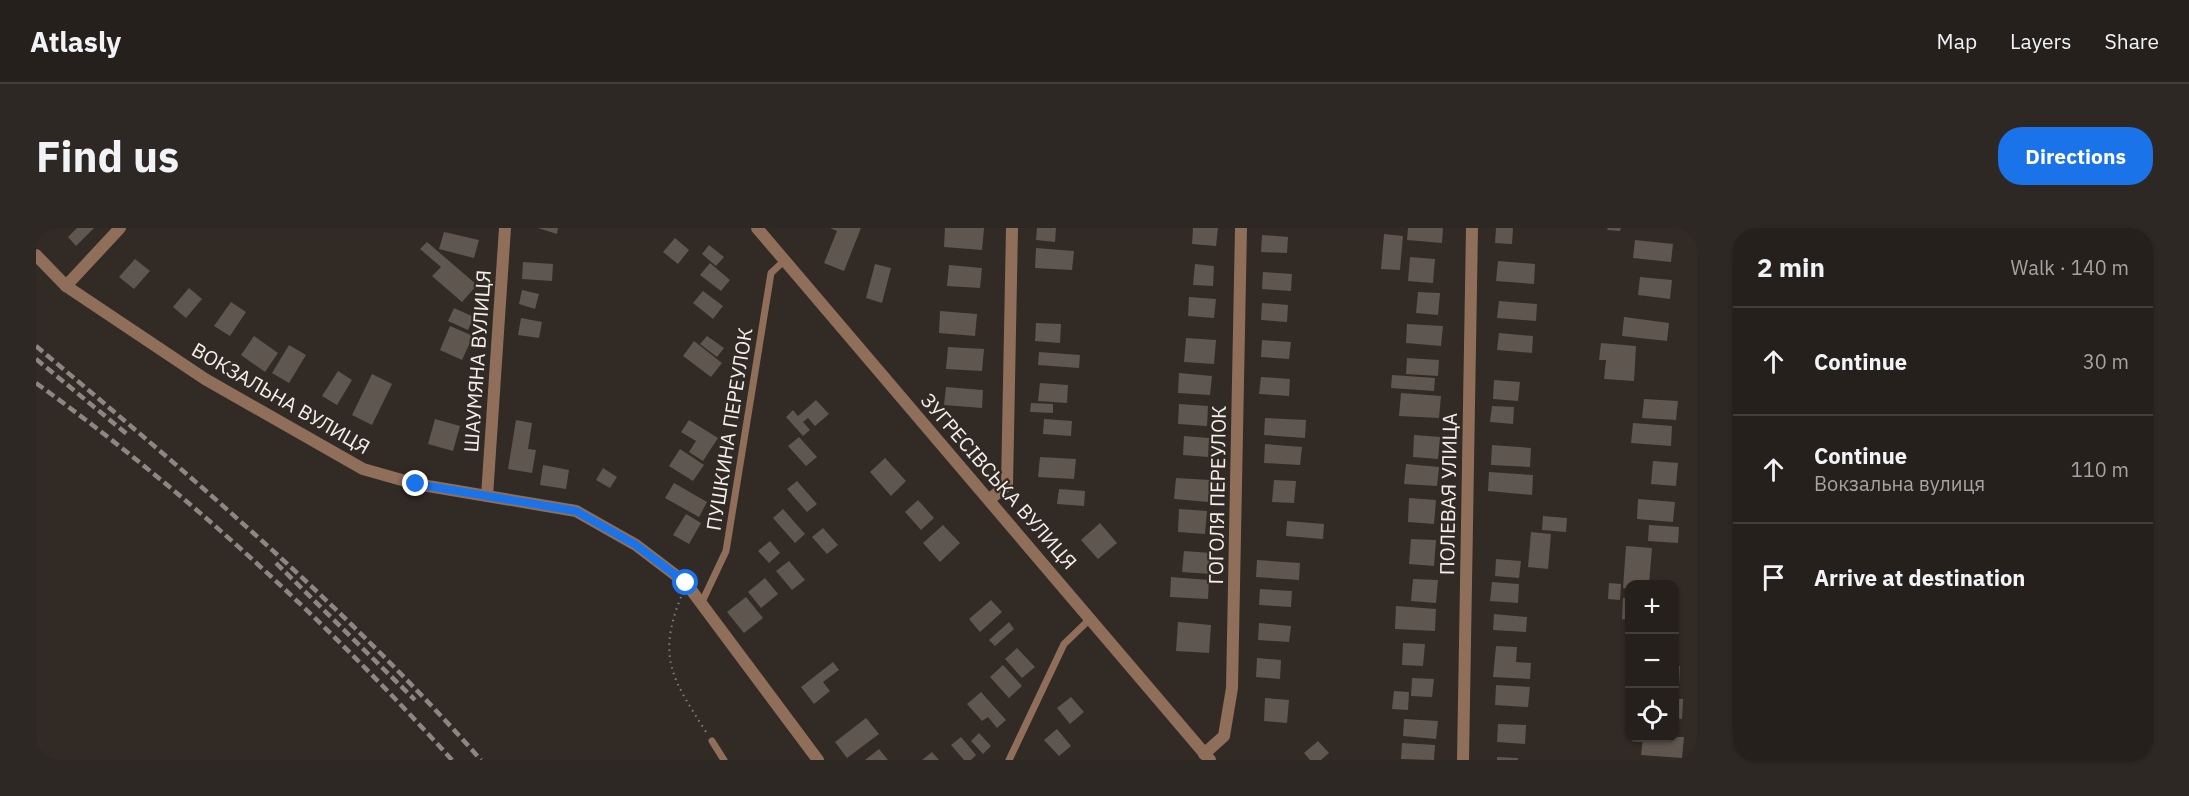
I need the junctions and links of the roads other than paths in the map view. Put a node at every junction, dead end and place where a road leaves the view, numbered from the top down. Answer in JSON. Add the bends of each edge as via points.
{"nodes":[{"id":1,"x":120,"y":228,"type":"edge"},
{"id":2,"x":506,"y":228,"type":"edge"},
{"id":3,"x":757,"y":228,"type":"edge"},
{"id":4,"x":1012,"y":228,"type":"edge"},
{"id":5,"x":1241,"y":228,"type":"edge"},
{"id":6,"x":1472,"y":228,"type":"edge"},
{"id":7,"x":36,"y":255,"type":"edge"},
{"id":8,"x":785,"y":260,"type":"junction"},
{"id":9,"x":66,"y":286,"type":"junction"},
{"id":10,"x":488,"y":496,"type":"junction"},
{"id":11,"x":990,"y":499,"type":"junction"},
{"id":12,"x":701,"y":604,"type":"junction"},
{"id":13,"x":1091,"y":618,"type":"junction"},
{"id":14,"x":712,"y":741,"type":"road end"},
{"id":15,"x":1207,"y":757,"type":"edge"},
{"id":16,"x":724,"y":760,"type":"edge"},
{"id":17,"x":818,"y":760,"type":"edge"},
{"id":18,"x":1009,"y":760,"type":"edge"},
{"id":19,"x":1463,"y":760,"type":"edge"}],
"edges":[{"from":1,"to":9,"type":"street"},
{"from":2,"to":10,"type":"street","name":"ШАУМЯНА ВУЛИЦЯ"},
{"from":3,"to":8,"type":"street","name":"ЗУГРЕСІВСЬКА ВУЛИЦЯ"},
{"from":4,"to":11,"type":"street","via":[[1007,485]]},
{"from":5,"to":15,"type":"street","name":"ГОГОЛЯ ПЕРЕУЛОК","via":[[1232,688],[1224,736]]},
{"from":6,"to":19,"type":"street","name":"ПОЛЕВАЯ УЛИЦА"},
{"from":7,"to":9,"type":"street","name":"ВОКЗАЛЬНА ВУЛИЦЯ"},
{"from":8,"to":11,"type":"street","name":"ЗУГРЕСІВСЬКА ВУЛИЦЯ"},
{"from":8,"to":12,"type":"lane","name":"ПУШКИНА ПЕРЕУЛОК","via":[[771,273],[726,551]]},
{"from":9,"to":10,"type":"street","name":"ВОКЗАЛЬНА ВУЛИЦЯ","via":[[205,379],[363,469],[416,484]]},
{"from":10,"to":12,"type":"street","name":"ВОКЗАЛЬНА ВУЛИЦЯ","via":[[576,511],[636,545],[686,583]]},
{"from":11,"to":13,"type":"street","name":"ЗУГРЕСІВСЬКА ВУЛИЦЯ"},
{"from":12,"to":17,"type":"street","name":"ВОКЗАЛЬНА ВУЛИЦЯ"},
{"from":13,"to":15,"type":"street","name":"ЗУГРЕСІВСЬКА ВУЛИЦЯ"},
{"from":13,"to":18,"type":"lane","via":[[1060,652]]},
{"from":14,"to":16,"type":"lane"}]}
